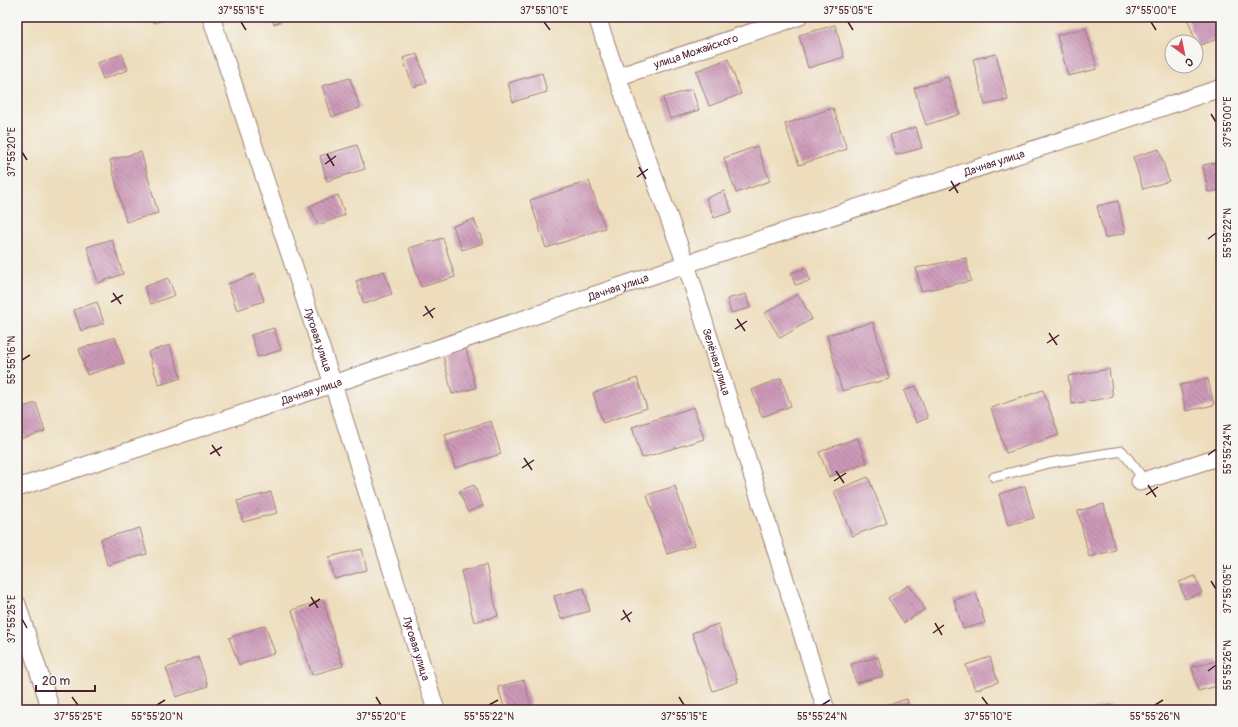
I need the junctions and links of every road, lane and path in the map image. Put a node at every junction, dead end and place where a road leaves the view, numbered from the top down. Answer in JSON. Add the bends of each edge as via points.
{"nodes":[{"id":1,"x":211,"y":17,"type":"edge"},
{"id":2,"x":597,"y":17,"type":"edge"},
{"id":3,"x":798,"y":17,"type":"edge"},
{"id":4,"x":617,"y":77,"type":"junction"},
{"id":5,"x":1221,"y":88,"type":"edge"},
{"id":6,"x":686,"y":264,"type":"junction"},
{"id":7,"x":333,"y":384,"type":"junction"},
{"id":8,"x":1221,"y":456,"type":"edge"},
{"id":9,"x":994,"y":477,"type":"dead end"},
{"id":10,"x":1140,"y":482,"type":"joint"},
{"id":11,"x":17,"y":488,"type":"edge"},
{"id":12,"x":17,"y":604,"type":"edge"},
{"id":13,"x":51,"y":710,"type":"edge"},
{"id":14,"x":436,"y":710,"type":"edge"},
{"id":15,"x":826,"y":710,"type":"edge"}],
"edges":[{"from":1,"to":7,"type":"street","name":"Луговая улица"},
{"from":2,"to":4,"type":"street","name":"Зелёная улица"},
{"from":3,"to":4,"type":"street","name":"улица Можайского"},
{"from":4,"to":6,"type":"street","name":"Зелёная улица"},
{"from":5,"to":6,"type":"street","name":"Дачная улица"},
{"from":6,"to":7,"type":"street","name":"Дачная улица"},
{"from":6,"to":15,"type":"street","name":"Зелёная улица"},
{"from":7,"to":11,"type":"street","name":"Дачная улица"},
{"from":7,"to":14,"type":"street","name":"Луговая улица"},
{"from":8,"to":10,"type":"street"},
{"from":9,"to":10,"type":"lane","via":[[1049,463],[1122,451],[1139,473]]},
{"from":12,"to":13,"type":"street"}]}
